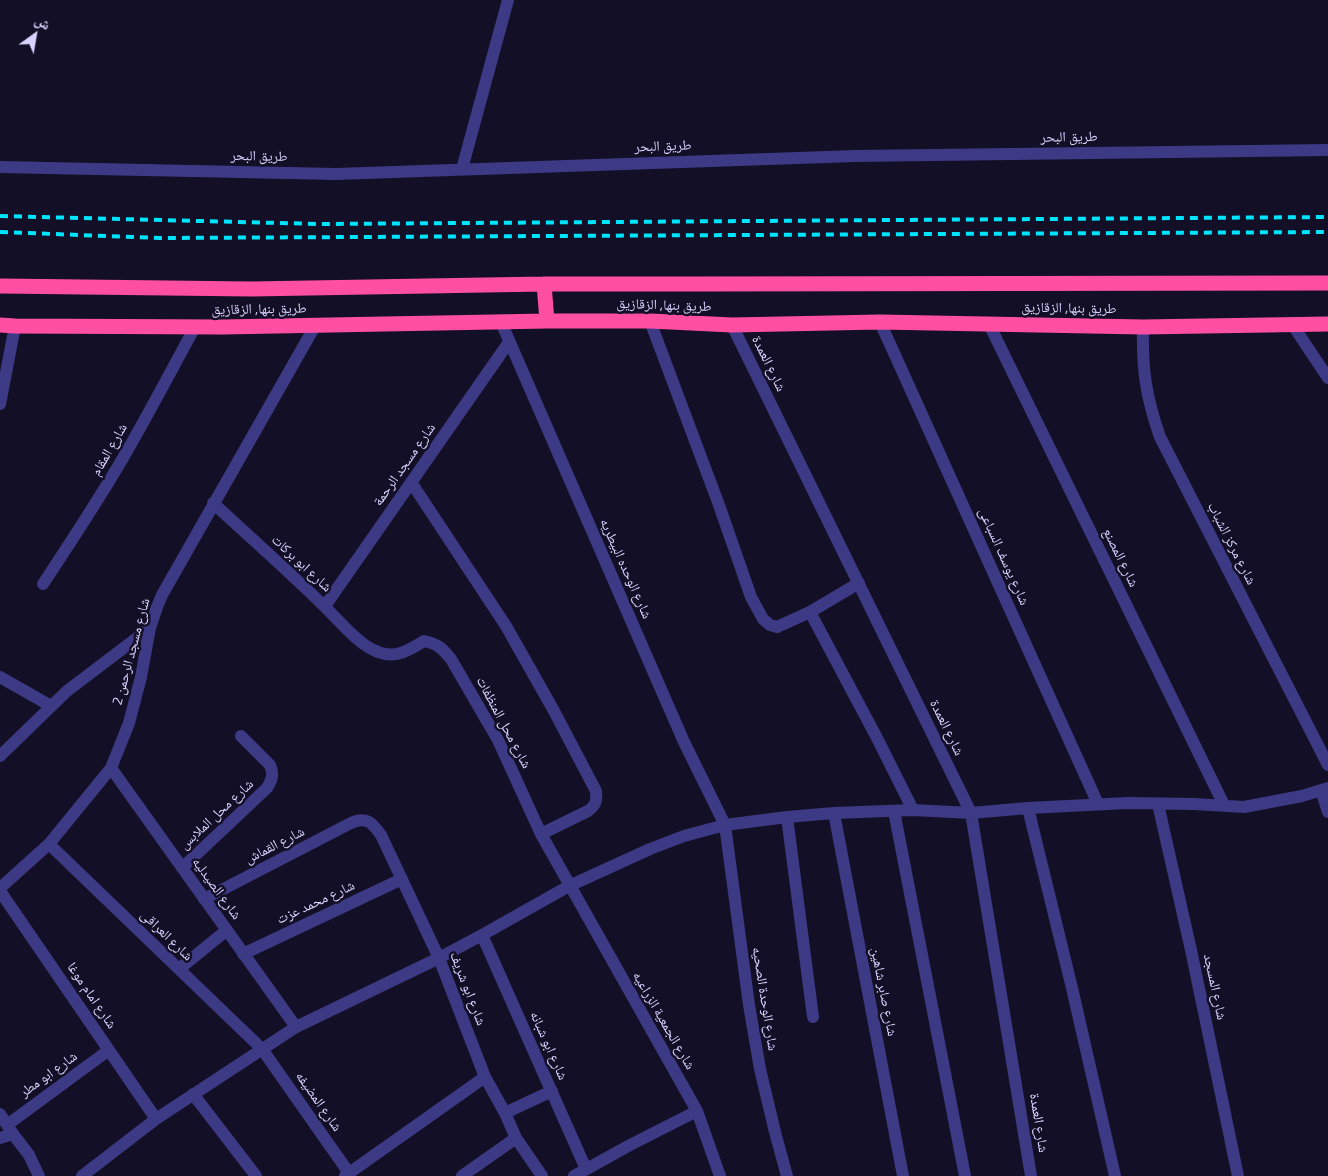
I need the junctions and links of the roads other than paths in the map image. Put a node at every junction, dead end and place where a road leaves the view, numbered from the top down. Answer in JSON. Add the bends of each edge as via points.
{"nodes":[{"id":1,"x":508,"y":0,"type":"edge"},
{"id":2,"x":1328,"y":150,"type":"edge"},
{"id":3,"x":0,"y":167,"type":"edge"},
{"id":4,"x":462,"y":169,"type":"junction"},
{"id":5,"x":1328,"y":283,"type":"edge"},
{"id":6,"x":544,"y":284,"type":"junction"},
{"id":7,"x":0,"y":286,"type":"edge"},
{"id":8,"x":546,"y":321,"type":"junction"},
{"id":9,"x":650,"y":321,"type":"junction"},
{"id":10,"x":501,"y":322,"type":"junction"},
{"id":11,"x":880,"y":322,"type":"junction"},
{"id":12,"x":989,"y":324,"type":"junction"},
{"id":13,"x":1292,"y":324,"type":"junction"},
{"id":14,"x":1328,"y":324,"type":"edge"},
{"id":15,"x":7,"y":325,"type":"edge"},
{"id":16,"x":732,"y":325,"type":"junction"},
{"id":17,"x":315,"y":326,"type":"junction"},
{"id":18,"x":194,"y":327,"type":"junction"},
{"id":19,"x":1143,"y":327,"type":"junction"},
{"id":20,"x":510,"y":342,"type":"junction"},
{"id":21,"x":1328,"y":378,"type":"edge"},
{"id":22,"x":0,"y":404,"type":"edge"},
{"id":23,"x":411,"y":482,"type":"junction"},
{"id":24,"x":213,"y":504,"type":"junction"},
{"id":25,"x":859,"y":583,"type":"junction"},
{"id":26,"x":43,"y":584,"type":"dead end"},
{"id":27,"x":325,"y":606,"type":"junction"},
{"id":28,"x":810,"y":612,"type":"junction"},
{"id":29,"x":150,"y":628,"type":"junction"},
{"id":30,"x":368,"y":647,"type":"joint"},
{"id":31,"x":0,"y":677,"type":"edge"},
{"id":32,"x":51,"y":706,"type":"junction"},
{"id":33,"x":241,"y":736,"type":"dead end"},
{"id":34,"x":0,"y":756,"type":"edge"},
{"id":35,"x":1328,"y":765,"type":"edge"},
{"id":36,"x":111,"y":768,"type":"junction"},
{"id":37,"x":1324,"y":789,"type":"edge"},
{"id":38,"x":1098,"y":804,"type":"junction"},
{"id":39,"x":1158,"y":804,"type":"junction"},
{"id":40,"x":1224,"y":806,"type":"junction"},
{"id":41,"x":1028,"y":808,"type":"junction"},
{"id":42,"x":913,"y":810,"type":"junction"},
{"id":43,"x":894,"y":812,"type":"junction"},
{"id":44,"x":1328,"y":812,"type":"edge"},
{"id":45,"x":834,"y":813,"type":"junction"},
{"id":46,"x":971,"y":813,"type":"junction"},
{"id":47,"x":787,"y":817,"type":"junction"},
{"id":48,"x":359,"y":820,"type":"joint"},
{"id":49,"x":725,"y":825,"type":"junction"},
{"id":50,"x":541,"y":834,"type":"junction"},
{"id":51,"x":49,"y":844,"type":"junction"},
{"id":52,"x":182,"y":868,"type":"junction"},
{"id":53,"x":402,"y":879,"type":"junction"},
{"id":54,"x":569,"y":886,"type":"junction"},
{"id":55,"x":0,"y":889,"type":"edge"},
{"id":56,"x":204,"y":899,"type":"junction"},
{"id":57,"x":227,"y":930,"type":"junction"},
{"id":58,"x":482,"y":935,"type":"junction"},
{"id":59,"x":244,"y":954,"type":"junction"},
{"id":60,"x":439,"y":958,"type":"junction"},
{"id":61,"x":179,"y":969,"type":"junction"},
{"id":62,"x":812,"y":1017,"type":"dead end"},
{"id":63,"x":296,"y":1027,"type":"junction"},
{"id":64,"x":262,"y":1048,"type":"junction"},
{"id":65,"x":109,"y":1050,"type":"junction"},
{"id":66,"x":485,"y":1077,"type":"junction"},
{"id":67,"x":552,"y":1092,"type":"junction"},
{"id":68,"x":193,"y":1094,"type":"junction"},
{"id":69,"x":697,"y":1111,"type":"junction"},
{"id":70,"x":505,"y":1113,"type":"junction"},
{"id":71,"x":156,"y":1119,"type":"junction"},
{"id":72,"x":7,"y":1124,"type":"edge"},
{"id":73,"x":0,"y":1138,"type":"edge"},
{"id":74,"x":516,"y":1138,"type":"junction"},
{"id":75,"x":586,"y":1169,"type":"junction"},
{"id":76,"x":347,"y":1175,"type":"edge"},
{"id":77,"x":39,"y":1176,"type":"edge"},
{"id":78,"x":82,"y":1176,"type":"edge"},
{"id":79,"x":256,"y":1176,"type":"edge"},
{"id":80,"x":462,"y":1176,"type":"edge"},
{"id":81,"x":542,"y":1176,"type":"edge"},
{"id":82,"x":574,"y":1176,"type":"edge"},
{"id":83,"x":720,"y":1176,"type":"edge"},
{"id":84,"x":787,"y":1176,"type":"edge"},
{"id":85,"x":902,"y":1176,"type":"edge"},
{"id":86,"x":965,"y":1176,"type":"edge"},
{"id":87,"x":1031,"y":1176,"type":"edge"},
{"id":88,"x":1115,"y":1176,"type":"edge"},
{"id":89,"x":1238,"y":1176,"type":"edge"}],
"edges":[{"from":1,"to":4,"type":"street"},
{"from":2,"to":4,"type":"street","name":"طريق البحر","via":[[855,156]]},
{"from":3,"to":4,"type":"street","name":"طريق البحر","via":[[336,174]]},
{"from":5,"to":6,"type":"highway","name":"طريق بنها, الزقازيق"},
{"from":6,"to":7,"type":"highway","name":"طريق بنها, الزقازيق","via":[[250,290]]},
{"from":6,"to":8,"type":"highway"},
{"from":8,"to":9,"type":"highway","name":"طريق بنها, الزقازيق"},
{"from":8,"to":10,"type":"highway","name":"طريق بنها, الزقازيق"},
{"from":9,"to":16,"type":"highway","name":"طريق بنها, الزقازيق"},
{"from":9,"to":28,"type":"street","via":[[751,597],[763,619],[776,627]]},
{"from":10,"to":17,"type":"highway","name":"طريق بنها, الزقازيق"},
{"from":10,"to":20,"type":"street","name":"شارع الوحده البيطريه"},
{"from":11,"to":12,"type":"highway","name":"طريق بنها, الزقازيق"},
{"from":11,"to":16,"type":"highway","name":"طريق بنها, الزقازيق"},
{"from":11,"to":38,"type":"street","name":"شارع يوسف السباعى"},
{"from":12,"to":19,"type":"highway","name":"طريق بنها, الزقازيق"},
{"from":12,"to":40,"type":"street","name":"شارع المصنع"},
{"from":13,"to":14,"type":"highway","name":"طريق بنها, الزقازيق"},
{"from":13,"to":19,"type":"highway","name":"طريق بنها, الزقازيق"},
{"from":13,"to":21,"type":"street"},
{"from":15,"to":18,"type":"highway","name":"طريق بنها, الزقازيق"},
{"from":15,"to":22,"type":"street"},
{"from":16,"to":25,"type":"street","name":"شارع العمدة"},
{"from":17,"to":18,"type":"highway","name":"طريق بنها, الزقازيق"},
{"from":17,"to":24,"type":"street","name":"شارع مسجد الرحمن 2"},
{"from":18,"to":26,"type":"street","name":"شارع المقام","via":[[123,458]]},
{"from":19,"to":35,"type":"street","name":"شارع مركز الشباب","via":[[1145,383],[1160,437]]},
{"from":20,"to":23,"type":"street","name":"شارع مسجد الرحمة"},
{"from":20,"to":49,"type":"street","name":"شارع الوحده البيطريه","via":[[684,742]]},
{"from":23,"to":27,"type":"street","name":"شارع مسجد الرحمة"},
{"from":23,"to":50,"type":"street","via":[[506,626],[596,791],[597,802],[588,811]]},
{"from":24,"to":27,"type":"street","name":"شارع ابو بركات"},
{"from":24,"to":29,"type":"street","name":"شارع مسجد الرحمن 2","via":[[162,595]]},
{"from":25,"to":28,"type":"street"},
{"from":25,"to":46,"type":"street","name":"شارع العمدة"},
{"from":27,"to":30,"type":"street","name":"شارع ابو بركات"},
{"from":28,"to":42,"type":"street"},
{"from":29,"to":32,"type":"street"},
{"from":29,"to":36,"type":"street","name":"شارع مسجد الرحمن 2","via":[[129,723]]},
{"from":30,"to":50,"type":"street","name":"شارع محل المنظفات","via":[[377,652],[403,654],[424,641],[442,648],[498,740]]},
{"from":31,"to":32,"type":"street"},
{"from":32,"to":34,"type":"street"},
{"from":33,"to":52,"type":"street","name":"شارع محل الملابس","via":[[270,765],[272,779],[267,788]]},
{"from":36,"to":51,"type":"street","name":"شارع مسجد الرحمن 2"},
{"from":36,"to":52,"type":"street","name":"شارع الصيدليه"},
{"from":37,"to":40,"type":"street","via":[[1244,807]]},
{"from":37,"to":44,"type":"street"},
{"from":38,"to":39,"type":"street"},
{"from":38,"to":41,"type":"street"},
{"from":39,"to":40,"type":"street"},
{"from":39,"to":89,"type":"street","name":"شارع المسجد"},
{"from":41,"to":46,"type":"street"},
{"from":41,"to":88,"type":"street"},
{"from":42,"to":43,"type":"street"},
{"from":42,"to":46,"type":"street"},
{"from":43,"to":45,"type":"street"},
{"from":43,"to":86,"type":"street"},
{"from":45,"to":47,"type":"street"},
{"from":45,"to":85,"type":"street","name":"شارع صابر شاهين"},
{"from":46,"to":87,"type":"street","name":"شارع العمدة"},
{"from":47,"to":49,"type":"street"},
{"from":47,"to":62,"type":"street"},
{"from":48,"to":53,"type":"street","name":"شارع ابو شريف","via":[[376,827]]},
{"from":48,"to":56,"type":"street","name":"شارع القماش"},
{"from":49,"to":54,"type":"street","via":[[650,849]]},
{"from":49,"to":84,"type":"street","name":"شارع الوحدة الصحيه","via":[[760,1069]]},
{"from":50,"to":54,"type":"street","name":"شارع محل المنظفات"},
{"from":51,"to":55,"type":"street","name":"شارع مسجد الرحمن 2"},
{"from":51,"to":61,"type":"street","name":"شارع العراقى"},
{"from":52,"to":56,"type":"street","name":"شارع الصيدليه"},
{"from":53,"to":59,"type":"street","name":"شارع محمد عزت"},
{"from":53,"to":60,"type":"street","name":"شارع ابو شريف"},
{"from":54,"to":58,"type":"street"},
{"from":54,"to":69,"type":"street","name":"شارع الجمعية الزراعيه"},
{"from":55,"to":65,"type":"street","name":"شارع امام موغا"},
{"from":56,"to":57,"type":"street","name":"شارع الصيدليه"},
{"from":57,"to":59,"type":"street","name":"شارع الصيدليه"},
{"from":57,"to":61,"type":"street"},
{"from":58,"to":60,"type":"street"},
{"from":58,"to":67,"type":"street","name":"شارع ابو شبانه"},
{"from":59,"to":63,"type":"street","name":"شارع الصيدليه"},
{"from":60,"to":63,"type":"street"},
{"from":60,"to":66,"type":"street","name":"شارع ابو شريف"},
{"from":61,"to":64,"type":"street","name":"شارع العراقى"},
{"from":63,"to":64,"type":"street"},
{"from":64,"to":68,"type":"street"},
{"from":64,"to":76,"type":"street","name":"شارع المضيفه"},
{"from":65,"to":71,"type":"street","name":"شارع امام موغا"},
{"from":65,"to":72,"type":"street","name":"شارع ابو مطر"},
{"from":66,"to":70,"type":"street","name":"شارع ابو شريف"},
{"from":66,"to":76,"type":"street"},
{"from":67,"to":70,"type":"street"},
{"from":67,"to":75,"type":"street","name":"شارع ابو شبانه"},
{"from":68,"to":71,"type":"street"},
{"from":68,"to":79,"type":"street"},
{"from":69,"to":75,"type":"street"},
{"from":69,"to":83,"type":"street","name":"شارع الجمعية الزراعيه"},
{"from":70,"to":74,"type":"street","name":"شارع ابو شريف"},
{"from":71,"to":78,"type":"street"},
{"from":72,"to":73,"type":"street","name":"شارع ابو مطر"},
{"from":72,"to":77,"type":"street"},
{"from":74,"to":80,"type":"street"},
{"from":74,"to":81,"type":"street","name":"شارع ابو شريف"},
{"from":75,"to":82,"type":"street"}]}
